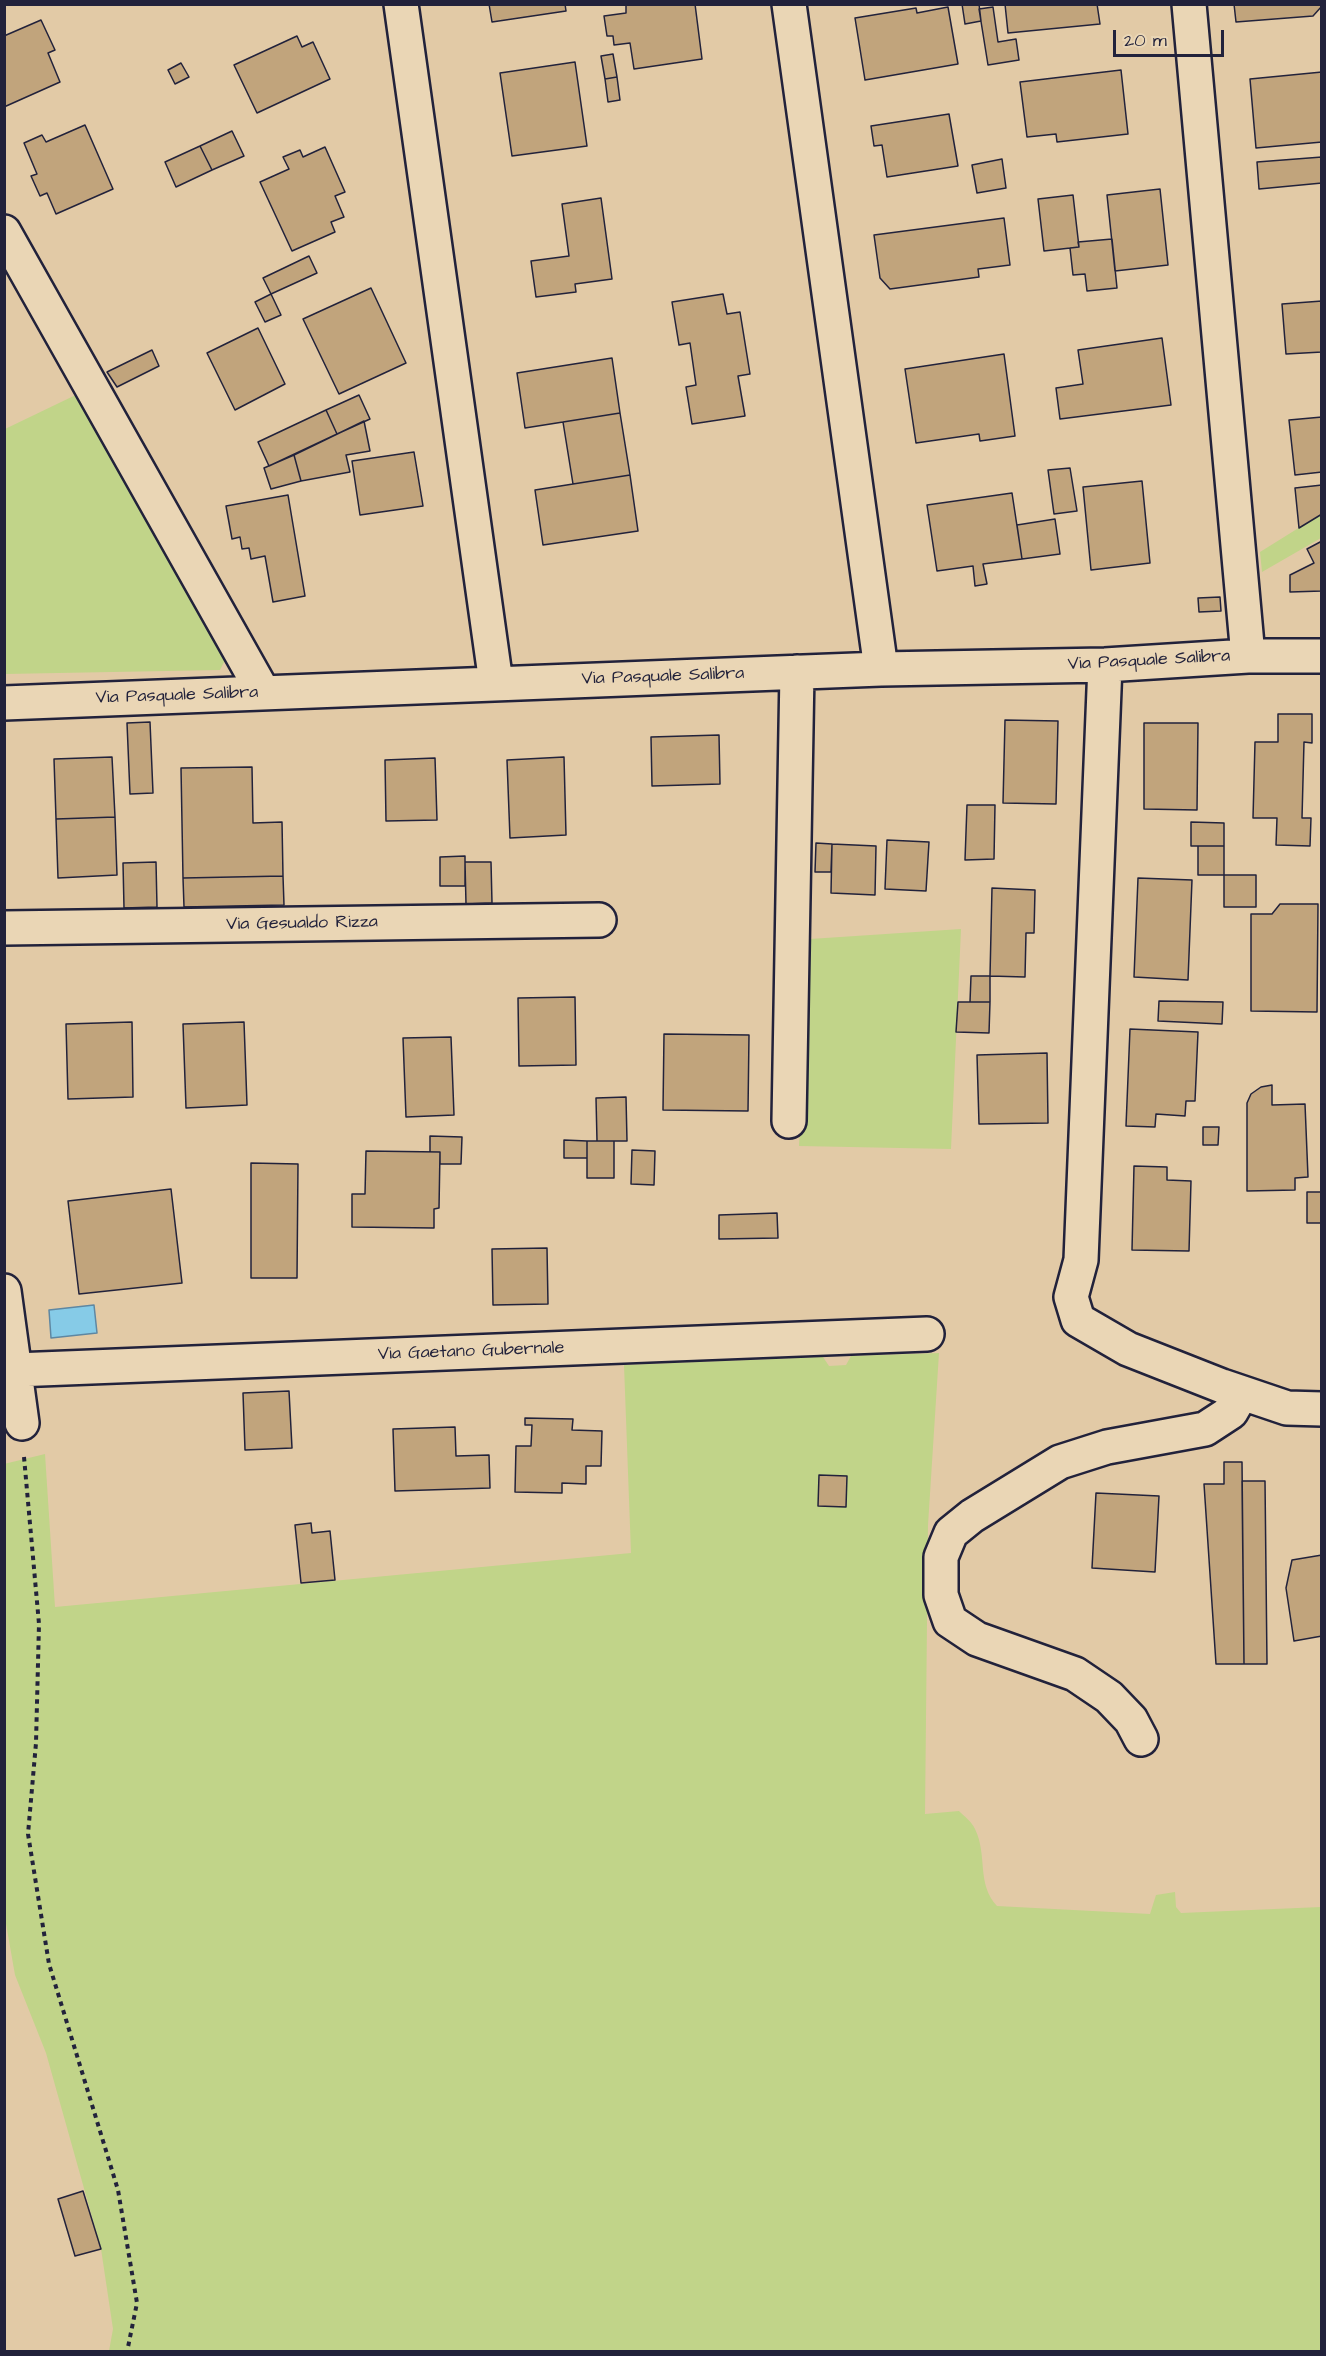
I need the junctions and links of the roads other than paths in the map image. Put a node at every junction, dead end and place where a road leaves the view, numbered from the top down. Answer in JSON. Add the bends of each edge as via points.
{"nodes":[{"id":1,"x":401,"y":4,"type":"edge"},
{"id":2,"x":789,"y":4,"type":"edge"},
{"id":3,"x":1189,"y":4,"type":"edge"},
{"id":4,"x":4,"y":232,"type":"edge"},
{"id":5,"x":1248,"y":656,"type":"junction"},
{"id":6,"x":1322,"y":656,"type":"edge"},
{"id":7,"x":1105,"y":665,"type":"junction"},
{"id":8,"x":881,"y":669,"type":"junction"},
{"id":9,"x":797,"y":672,"type":"junction"},
{"id":10,"x":496,"y":683,"type":"junction"},
{"id":11,"x":263,"y":692,"type":"junction"},
{"id":12,"x":4,"y":703,"type":"edge"},
{"id":13,"x":599,"y":920,"type":"dead end"},
{"id":14,"x":4,"y":928,"type":"edge"},
{"id":15,"x":789,"y":1121,"type":"dead end"},
{"id":16,"x":4,"y":1291,"type":"edge"},
{"id":17,"x":927,"y":1334,"type":"dead end"},
{"id":18,"x":15,"y":1370,"type":"junction"},
{"id":19,"x":1242,"y":1393,"type":"junction"},
{"id":20,"x":1322,"y":1409,"type":"edge"},
{"id":21,"x":21,"y":1423,"type":"road end"},
{"id":22,"x":1141,"y":1739,"type":"dead end"}],
"edges":[{"from":1,"to":10,"type":"street"},
{"from":2,"to":8,"type":"street"},
{"from":3,"to":5,"type":"street"},
{"from":4,"to":11,"type":"street"},
{"from":5,"to":6,"type":"street","name":"Via Pasquale Salibra"},
{"from":5,"to":7,"type":"street","name":"Via Pasquale Salibra"},
{"from":7,"to":8,"type":"street","name":"Via Pasquale Salibra"},
{"from":7,"to":19,"type":"street","via":[[1081,1260],[1071,1297],[1078,1320],[1128,1349]]},
{"from":8,"to":9,"type":"street","name":"Via Pasquale Salibra"},
{"from":9,"to":10,"type":"street","name":"Via Pasquale Salibra"},
{"from":9,"to":15,"type":"street"},
{"from":10,"to":11,"type":"street","name":"Via Pasquale Salibra"},
{"from":11,"to":12,"type":"street","name":"Via Pasquale Salibra"},
{"from":13,"to":14,"type":"street","name":"Via Gesualdo Rizza"},
{"from":16,"to":18,"type":"street"},
{"from":17,"to":18,"type":"street","name":"Via Gaetano Gubernale"},
{"from":18,"to":21,"type":"street"},
{"from":19,"to":20,"type":"street","via":[[1287,1408]]},
{"from":19,"to":22,"type":"street","via":[[1231,1412],[1205,1429],[1107,1447],[1060,1462],[972,1516],[951,1533],[941,1557],[941,1595],[951,1621],[977,1639],[1075,1674],[1109,1697],[1131,1720]]}]}
